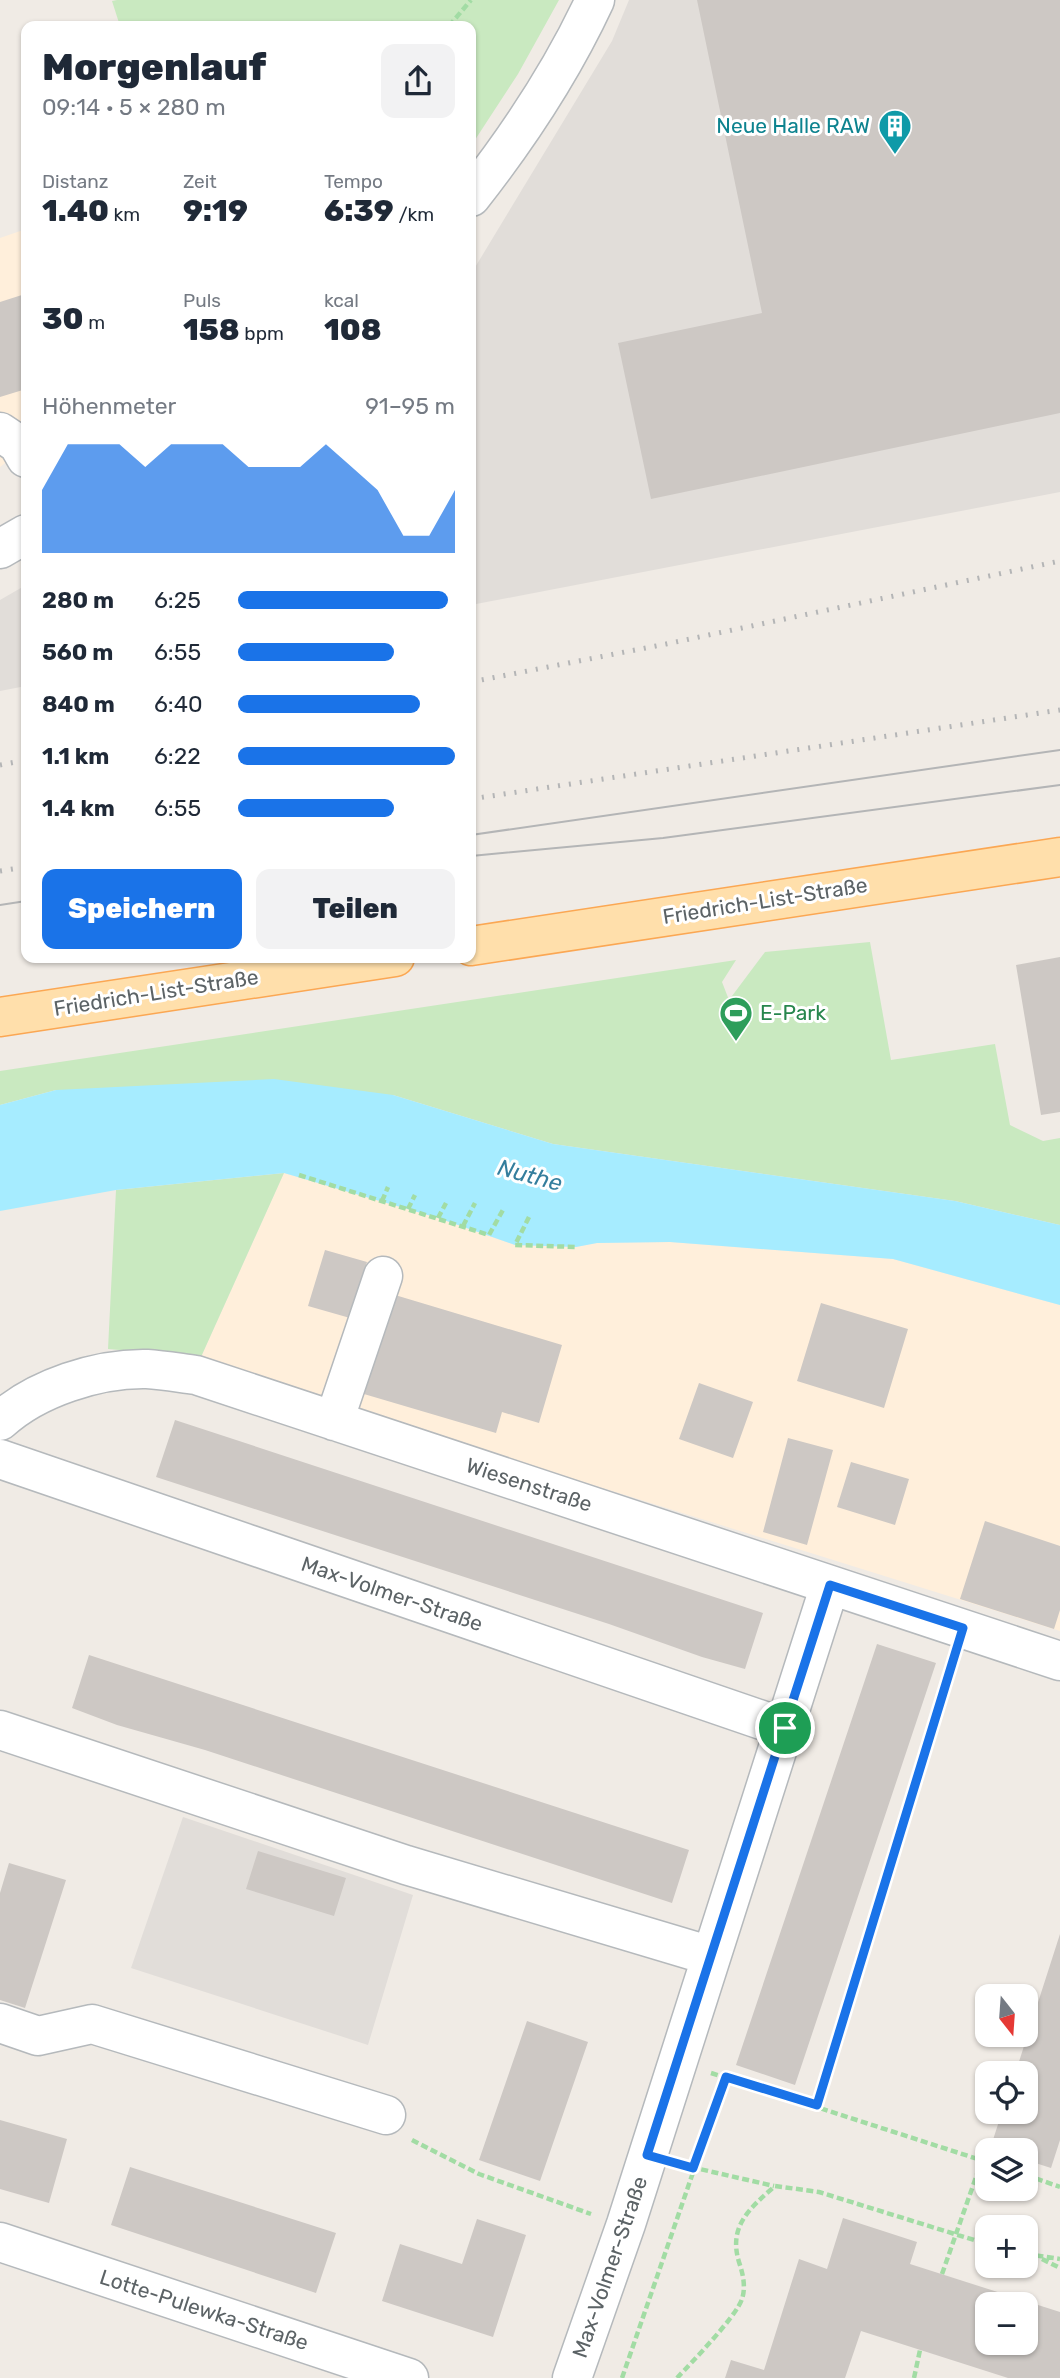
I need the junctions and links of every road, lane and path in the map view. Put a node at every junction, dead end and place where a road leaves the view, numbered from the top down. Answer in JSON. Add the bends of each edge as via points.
{"nodes":[{"id":1,"x":471,"y":0,"type":"edge"},
{"id":2,"x":595,"y":0,"type":"edge"},
{"id":3,"x":453,"y":21,"type":"edge"},
{"id":4,"x":476,"y":191,"type":"edge"},
{"id":5,"x":0,"y":432,"type":"edge"},
{"id":6,"x":21,"y":449,"type":"edge"},
{"id":7,"x":21,"y":537,"type":"edge"},
{"id":8,"x":0,"y":549,"type":"edge"},
{"id":9,"x":1060,"y":857,"type":"edge"},
{"id":10,"x":476,"y":945,"type":"edge"},
{"id":11,"x":356,"y":963,"type":"edge"},
{"id":12,"x":0,"y":1017,"type":"edge"},
{"id":13,"x":299,"y":1175,"type":"dead end"},
{"id":14,"x":388,"y":1187,"type":"dead end"},
{"id":15,"x":415,"y":1195,"type":"dead end"},
{"id":16,"x":382,"y":1201,"type":"junction"},
{"id":17,"x":446,"y":1203,"type":"dead end"},
{"id":18,"x":475,"y":1203,"type":"dead end"},
{"id":19,"x":504,"y":1208,"type":"dead end"},
{"id":20,"x":408,"y":1209,"type":"junction"},
{"id":21,"x":529,"y":1217,"type":"dead end"},
{"id":22,"x":438,"y":1218,"type":"junction"},
{"id":23,"x":463,"y":1226,"type":"junction"},
{"id":24,"x":576,"y":1247,"type":"dead end"},
{"id":25,"x":383,"y":1276,"type":"dead end"},
{"id":26,"x":0,"y":1421,"type":"edge"},
{"id":27,"x":334,"y":1421,"type":"junction"},
{"id":28,"x":0,"y":1459,"type":"edge"},
{"id":29,"x":830,"y":1585,"type":"junction"},
{"id":30,"x":963,"y":1628,"type":"junction"},
{"id":31,"x":1060,"y":1661,"type":"edge"},
{"id":32,"x":785,"y":1728,"type":"junction"},
{"id":33,"x":0,"y":1730,"type":"edge"},
{"id":34,"x":710,"y":1956,"type":"junction"},
{"id":35,"x":0,"y":2024,"type":"edge"},
{"id":36,"x":677,"y":2063,"type":"junction"},
{"id":37,"x":726,"y":2077,"type":"junction"},
{"id":38,"x":817,"y":2105,"type":"junction"},
{"id":39,"x":386,"y":2115,"type":"joint"},
{"id":40,"x":647,"y":2155,"type":"junction"},
{"id":41,"x":975,"y":2158,"type":"edge"},
{"id":42,"x":693,"y":2168,"type":"junction"},
{"id":43,"x":1038,"y":2179,"type":"edge"},
{"id":44,"x":775,"y":2186,"type":"junction"},
{"id":45,"x":975,"y":2186,"type":"edge"},
{"id":46,"x":1060,"y":2187,"type":"edge"},
{"id":47,"x":626,"y":2224,"type":"junction"},
{"id":48,"x":957,"y":2236,"type":"junction"},
{"id":49,"x":975,"y":2241,"type":"edge"},
{"id":50,"x":0,"y":2242,"type":"edge"},
{"id":51,"x":1038,"y":2257,"type":"joint"},
{"id":52,"x":1060,"y":2259,"type":"edge"},
{"id":53,"x":1060,"y":2268,"type":"edge"},
{"id":54,"x":942,"y":2274,"type":"dead end"},
{"id":55,"x":920,"y":2350,"type":"dead end"},
{"id":56,"x":409,"y":2378,"type":"edge"},
{"id":57,"x":572,"y":2378,"type":"edge"},
{"id":58,"x":622,"y":2378,"type":"edge"},
{"id":59,"x":677,"y":2378,"type":"edge"},
{"id":60,"x":914,"y":2378,"type":"edge"}],
"edges":[{"from":1,"to":3,"type":"path"},
{"from":2,"to":4,"type":"street","via":[[547,90]]},
{"from":5,"to":6,"type":"street"},
{"from":7,"to":8,"type":"street"},
{"from":9,"to":10,"type":"main road","name":"Friedrich-List-Straße"},
{"from":11,"to":12,"type":"main road","name":"Friedrich-List-Straße"},
{"from":13,"to":16,"type":"path"},
{"from":14,"to":16,"type":"path"},
{"from":15,"to":20,"type":"path"},
{"from":16,"to":20,"type":"path"},
{"from":17,"to":22,"type":"path"},
{"from":18,"to":23,"type":"path"},
{"from":19,"to":23,"type":"path","via":[[489,1235]]},
{"from":20,"to":22,"type":"path"},
{"from":21,"to":24,"type":"path","via":[[515,1245]]},
{"from":22,"to":23,"type":"path"},
{"from":25,"to":27,"type":"street"},
{"from":26,"to":27,"type":"street","name":"Wiesenstraße","via":[[46,1392],[96,1375],[146,1369],[196,1375]]},
{"from":27,"to":29,"type":"street","name":"Wiesenstraße"},
{"from":28,"to":32,"type":"street","name":"Max-Volmer-Straße"},
{"from":29,"to":30,"type":"street","name":"Wiesenstraße"},
{"from":29,"to":32,"type":"street","name":"Max-Volmer-Straße"},
{"from":30,"to":31,"type":"street","name":"Wiesenstraße"},
{"from":30,"to":38,"type":"path"},
{"from":32,"to":34,"type":"street","name":"Max-Volmer-Straße"},
{"from":33,"to":34,"type":"street","via":[[407,1865]]},
{"from":34,"to":36,"type":"street","name":"Max-Volmer-Straße"},
{"from":35,"to":39,"type":"street","via":[[38,2036],[92,2024]]},
{"from":36,"to":37,"type":"path"},
{"from":36,"to":40,"type":"street","name":"Max-Volmer-Straße"},
{"from":37,"to":38,"type":"path"},
{"from":37,"to":42,"type":"path"},
{"from":38,"to":41,"type":"path"},
{"from":39,"to":47,"type":"path","via":[[415,2143],[479,2174]]},
{"from":40,"to":42,"type":"path"},
{"from":40,"to":47,"type":"street","name":"Max-Volmer-Straße"},
{"from":42,"to":44,"type":"path"},
{"from":42,"to":58,"type":"path"},
{"from":43,"to":46,"type":"path"},
{"from":44,"to":48,"type":"path","via":[[819,2192]]},
{"from":44,"to":59,"type":"path","via":[[744,2213],[735,2249],[744,2279],[742,2299],[728,2322]]},
{"from":45,"to":48,"type":"path"},
{"from":47,"to":57,"type":"street","name":"Max-Volmer-Straße"},
{"from":48,"to":49,"type":"path"},
{"from":48,"to":54,"type":"path"},
{"from":50,"to":56,"type":"street","name":"Lotte-Pulewka-Straße"},
{"from":51,"to":52,"type":"path"},
{"from":51,"to":53,"type":"path"},
{"from":55,"to":60,"type":"path"}]}
